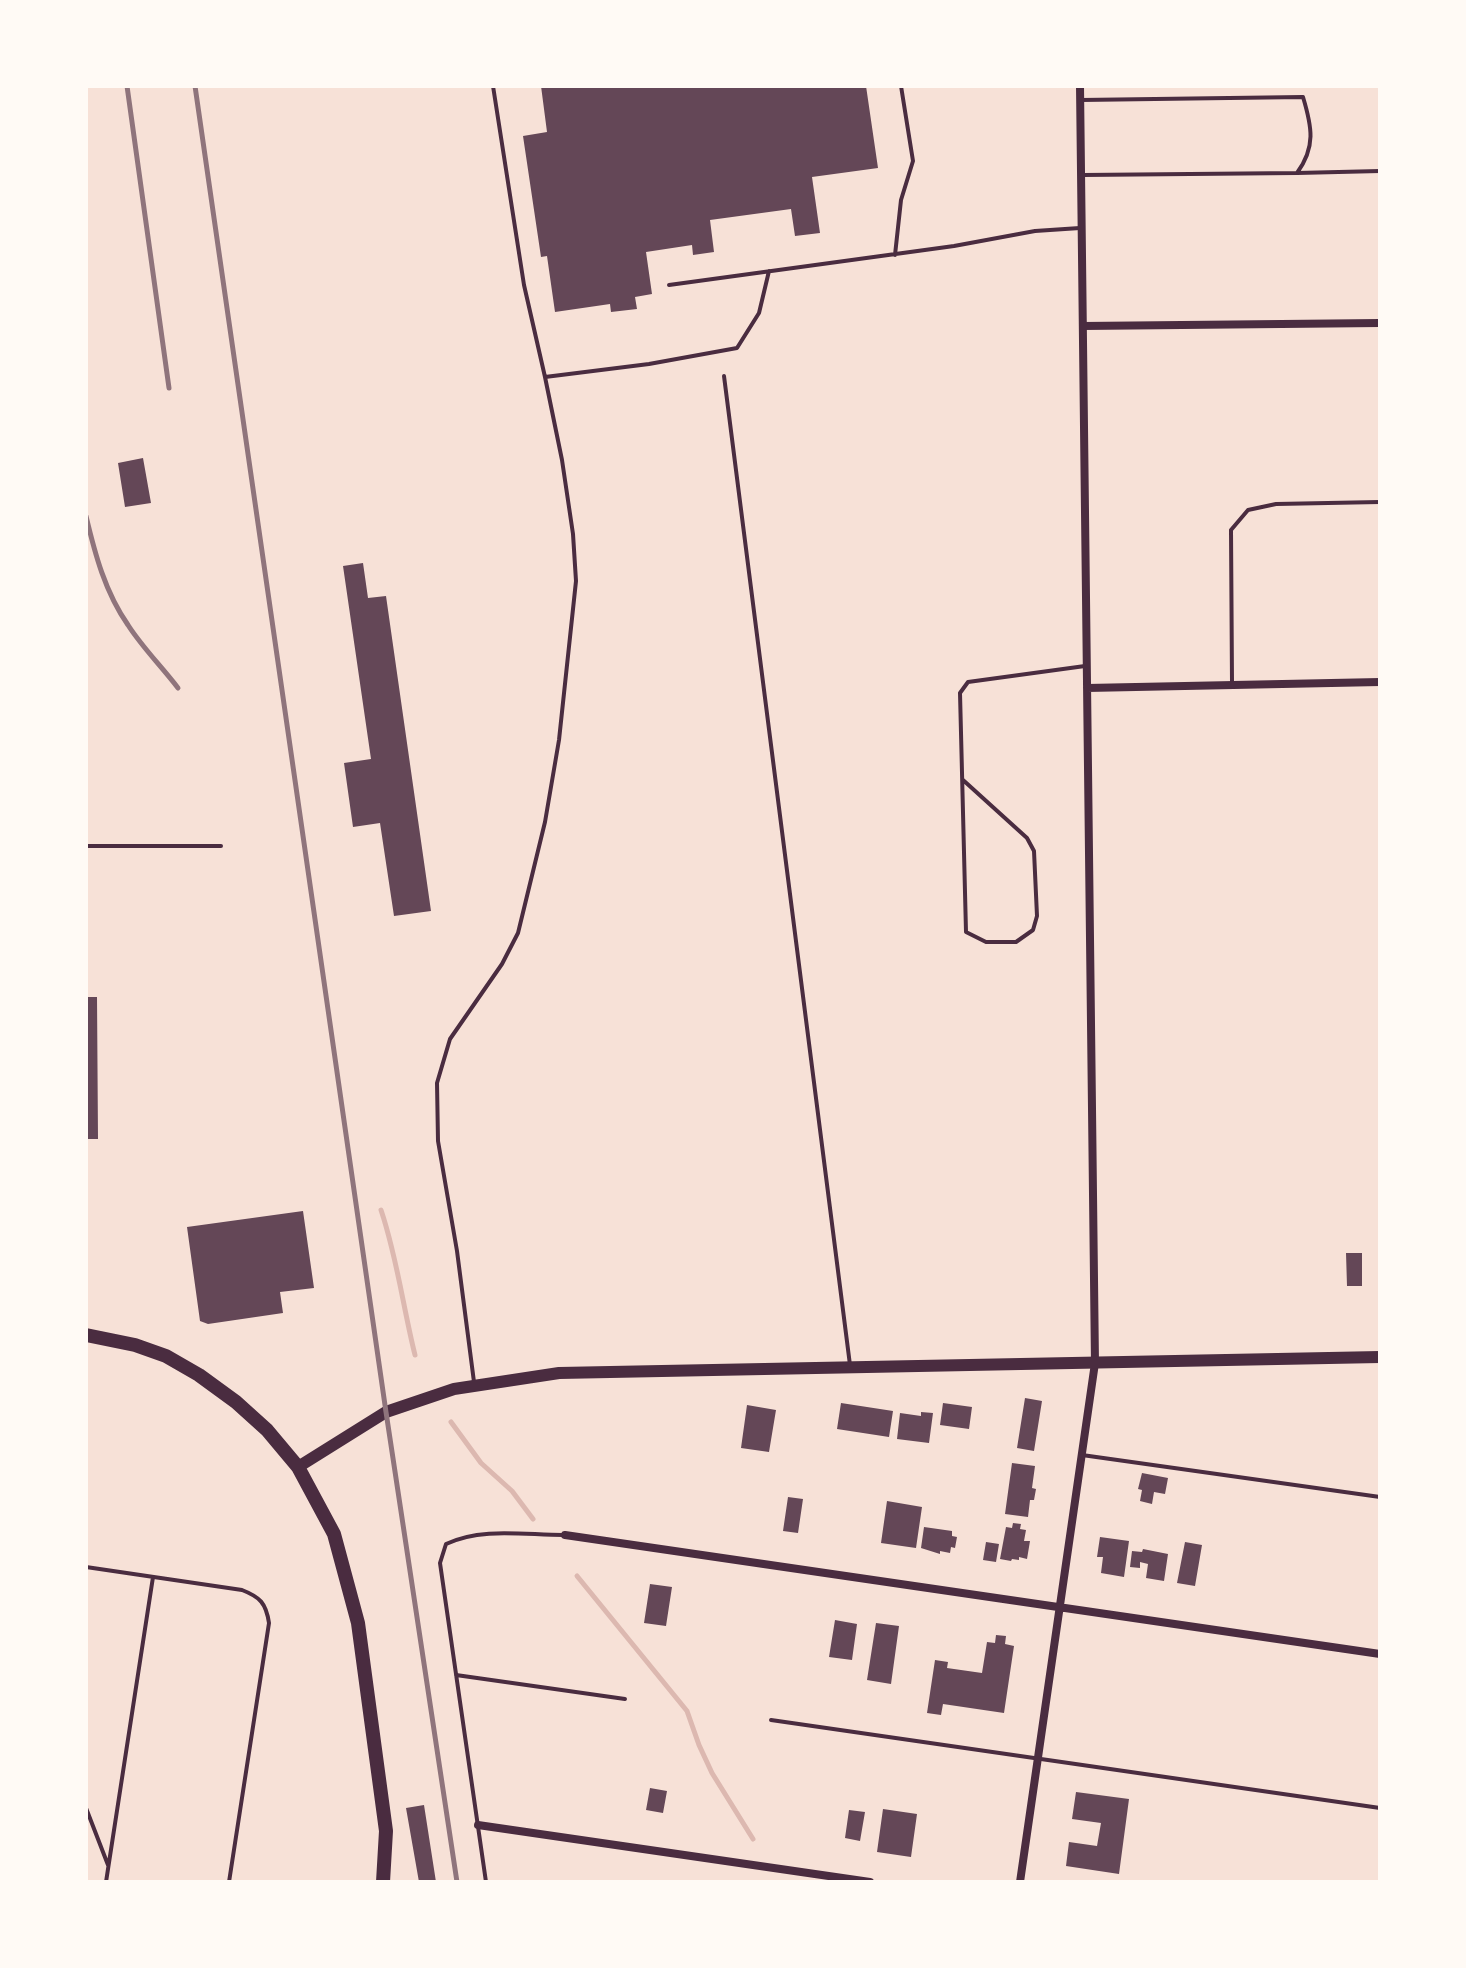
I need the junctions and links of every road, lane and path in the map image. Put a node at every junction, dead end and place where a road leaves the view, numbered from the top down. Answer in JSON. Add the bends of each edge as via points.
{"nodes":[{"id":1,"x":493,"y":86,"type":"edge"},
{"id":2,"x":901,"y":86,"type":"edge"},
{"id":3,"x":1080,"y":86,"type":"edge"},
{"id":4,"x":1081,"y":100,"type":"junction"},
{"id":5,"x":1380,"y":171,"type":"edge"},
{"id":6,"x":1297,"y":173,"type":"junction"},
{"id":7,"x":1082,"y":175,"type":"junction"},
{"id":8,"x":1082,"y":228,"type":"junction"},
{"id":9,"x":895,"y":255,"type":"junction"},
{"id":10,"x":769,"y":271,"type":"junction"},
{"id":11,"x":669,"y":285,"type":"dead end"},
{"id":12,"x":1380,"y":323,"type":"edge"},
{"id":13,"x":1083,"y":326,"type":"junction"},
{"id":14,"x":724,"y":376,"type":"dead end"},
{"id":15,"x":545,"y":377,"type":"junction"},
{"id":16,"x":1380,"y":502,"type":"edge"},
{"id":17,"x":1087,"y":665,"type":"junction"},
{"id":18,"x":1380,"y":682,"type":"edge"},
{"id":19,"x":1232,"y":685,"type":"junction"},
{"id":20,"x":1087,"y":688,"type":"junction"},
{"id":21,"x":963,"y":780,"type":"junction"},
{"id":22,"x":86,"y":846,"type":"edge"},
{"id":23,"x":221,"y":846,"type":"dead end"},
{"id":24,"x":86,"y":1335,"type":"edge"},
{"id":25,"x":1380,"y":1357,"type":"edge"},
{"id":26,"x":1095,"y":1363,"type":"junction"},
{"id":27,"x":850,"y":1368,"type":"junction"},
{"id":28,"x":474,"y":1386,"type":"junction"},
{"id":29,"x":1082,"y":1455,"type":"junction"},
{"id":30,"x":298,"y":1467,"type":"junction"},
{"id":31,"x":1380,"y":1497,"type":"edge"},
{"id":32,"x":565,"y":1535,"type":"joint"},
{"id":33,"x":86,"y":1567,"type":"edge"},
{"id":34,"x":153,"y":1577,"type":"junction"},
{"id":35,"x":1060,"y":1608,"type":"junction"},
{"id":36,"x":1380,"y":1654,"type":"edge"},
{"id":37,"x":456,"y":1675,"type":"junction"},
{"id":38,"x":625,"y":1699,"type":"dead end"},
{"id":39,"x":771,"y":1720,"type":"dead end"},
{"id":40,"x":1038,"y":1758,"type":"junction"},
{"id":41,"x":86,"y":1808,"type":"edge"},
{"id":42,"x":1380,"y":1808,"type":"edge"},
{"id":43,"x":478,"y":1825,"type":"junction"},
{"id":44,"x":108,"y":1867,"type":"junction"},
{"id":45,"x":106,"y":1882,"type":"edge"},
{"id":46,"x":229,"y":1882,"type":"edge"},
{"id":47,"x":383,"y":1882,"type":"edge"},
{"id":48,"x":486,"y":1882,"type":"edge"},
{"id":49,"x":870,"y":1882,"type":"edge"},
{"id":50,"x":1020,"y":1882,"type":"edge"}],
"edges":[{"from":1,"to":15,"type":"lane","via":[[524,285]]},
{"from":2,"to":9,"type":"lane","via":[[913,161],[901,200]]},
{"from":3,"to":4,"type":"street"},
{"from":4,"to":6,"type":"lane","via":[[1303,97],[1311,142]]},
{"from":4,"to":7,"type":"street"},
{"from":5,"to":6,"type":"lane"},
{"from":6,"to":7,"type":"lane"},
{"from":7,"to":8,"type":"street"},
{"from":8,"to":9,"type":"lane"},
{"from":8,"to":13,"type":"street"},
{"from":9,"to":10,"type":"lane"},
{"from":10,"to":11,"type":"lane"},
{"from":10,"to":15,"type":"lane","via":[[759,313],[737,348]]},
{"from":12,"to":13,"type":"street"},
{"from":13,"to":17,"type":"street"},
{"from":14,"to":27,"type":"lane"},
{"from":15,"to":28,"type":"lane","via":[[562,460],[576,581],[559,740],[518,933],[450,1039],[437,1083],[438,1141]]},
{"from":16,"to":19,"type":"lane","via":[[1276,504],[1248,510],[1231,530]]},
{"from":17,"to":20,"type":"street"},
{"from":17,"to":21,"type":"lane","via":[[968,682],[960,693]]},
{"from":18,"to":19,"type":"street"},
{"from":19,"to":20,"type":"street"},
{"from":20,"to":26,"type":"street"},
{"from":21,"to":21,"type":"lane","via":[[966,932],[986,942],[1016,942],[1033,930],[1037,916],[1034,851],[1027,838]]},
{"from":22,"to":23,"type":"lane"},
{"from":24,"to":30,"type":"main road","via":[[135,1345],[199,1375],[267,1430]]},
{"from":25,"to":26,"type":"main road"},
{"from":26,"to":27,"type":"main road"},
{"from":26,"to":29,"type":"street"},
{"from":27,"to":28,"type":"main road","via":[[559,1373]]},
{"from":28,"to":30,"type":"main road","via":[[386,1412]]},
{"from":29,"to":31,"type":"lane"},
{"from":29,"to":35,"type":"street"},
{"from":30,"to":47,"type":"main road","via":[[334,1534],[358,1623],[386,1831]]},
{"from":32,"to":35,"type":"street"},
{"from":32,"to":37,"type":"lane","via":[[489,1534],[446,1544],[440,1563]]},
{"from":33,"to":34,"type":"lane"},
{"from":34,"to":44,"type":"lane"},
{"from":34,"to":46,"type":"lane","via":[[242,1590],[267,1607],[269,1623]]},
{"from":35,"to":36,"type":"street"},
{"from":35,"to":40,"type":"street"},
{"from":37,"to":38,"type":"lane"},
{"from":37,"to":43,"type":"lane"},
{"from":39,"to":40,"type":"lane"},
{"from":40,"to":42,"type":"lane"},
{"from":40,"to":50,"type":"street"},
{"from":41,"to":44,"type":"lane"},
{"from":43,"to":48,"type":"lane"},
{"from":43,"to":49,"type":"street"},
{"from":44,"to":45,"type":"lane"}]}
